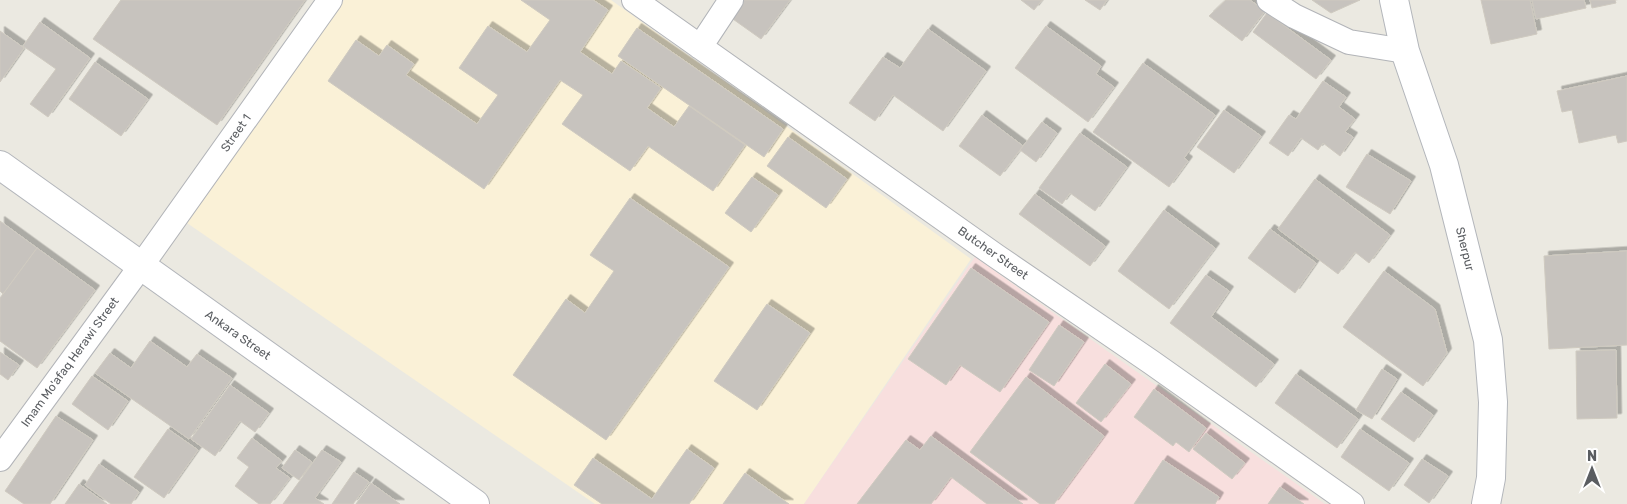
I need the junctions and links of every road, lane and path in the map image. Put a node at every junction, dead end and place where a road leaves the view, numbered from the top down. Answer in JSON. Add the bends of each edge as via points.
{"nodes":[{"id":1,"x":330,"y":0,"type":"edge"},
{"id":2,"x":634,"y":0,"type":"edge"},
{"id":3,"x":731,"y":0,"type":"edge"},
{"id":4,"x":1269,"y":0,"type":"edge"},
{"id":5,"x":1394,"y":0,"type":"edge"},
{"id":6,"x":700,"y":47,"type":"junction"},
{"id":7,"x":1405,"y":51,"type":"junction"},
{"id":8,"x":0,"y":165,"type":"edge"},
{"id":9,"x":141,"y":266,"type":"junction"},
{"id":10,"x":0,"y":459,"type":"edge"},
{"id":11,"x":475,"y":504,"type":"edge"},
{"id":12,"x":1352,"y":504,"type":"edge"},
{"id":13,"x":1486,"y":504,"type":"edge"}],
"edges":[{"from":1,"to":9,"type":"street","name":"Street 1"},
{"from":2,"to":6,"type":"street","name":"Butcher Street"},
{"from":3,"to":6,"type":"street"},
{"from":4,"to":7,"type":"street","via":[[1294,16],[1349,42]]},
{"from":5,"to":7,"type":"main road","name":"Sherpur"},
{"from":6,"to":12,"type":"street","name":"Butcher Street"},
{"from":7,"to":13,"type":"main road","name":"Sherpur","via":[[1444,164],[1488,340],[1493,402],[1491,478]]},
{"from":8,"to":9,"type":"main road","name":"Ankara Street"},
{"from":9,"to":10,"type":"street","name":"Imam Mo'afaq Herawi Street"},
{"from":9,"to":11,"type":"main road","name":"Ankara Street"}]}
